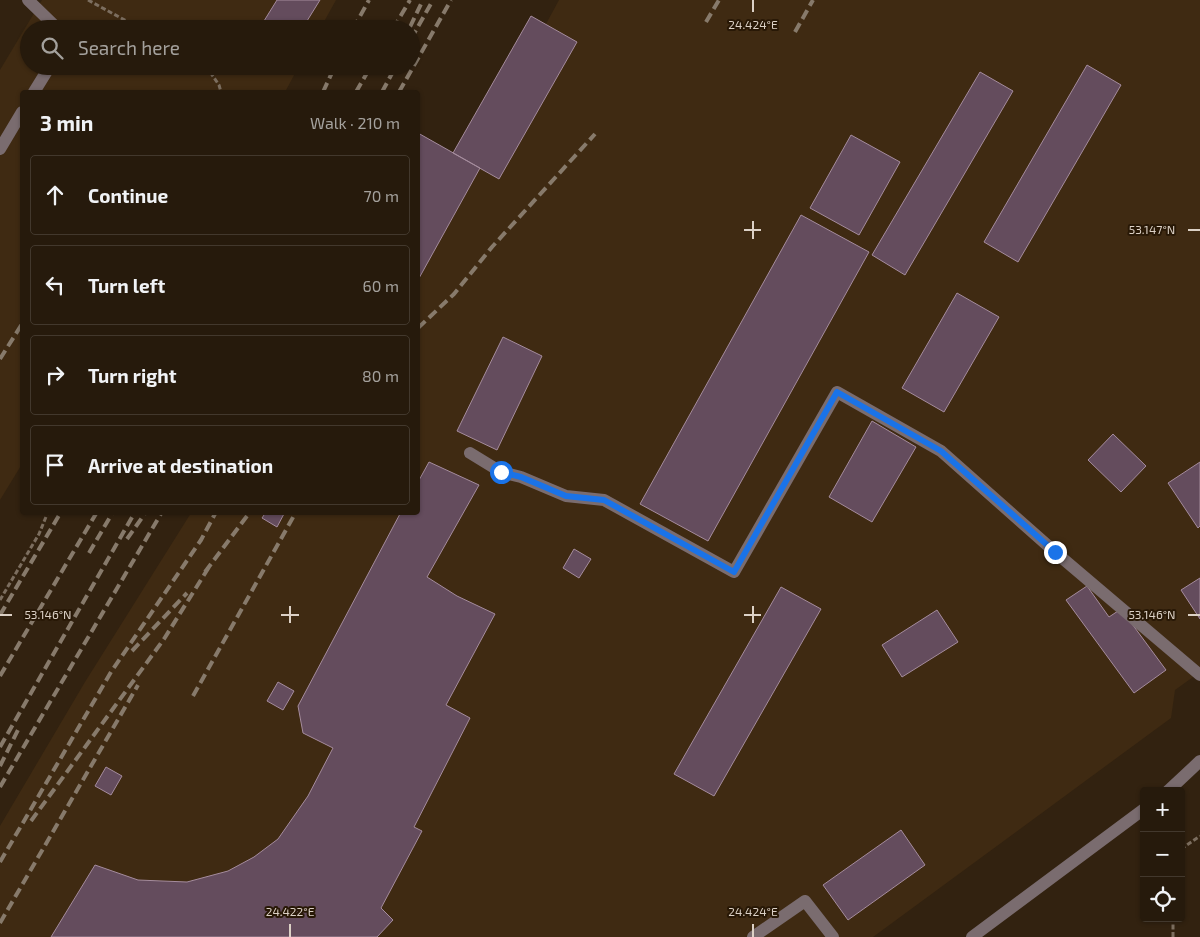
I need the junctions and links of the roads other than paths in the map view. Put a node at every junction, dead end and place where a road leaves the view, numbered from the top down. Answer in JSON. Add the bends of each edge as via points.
{"nodes":[{"id":1,"x":28,"y":0,"type":"edge"},
{"id":2,"x":49,"y":20,"type":"edge"},
{"id":3,"x":44,"y":75,"type":"edge"},
{"id":4,"x":35,"y":90,"type":"edge"},
{"id":5,"x":20,"y":115,"type":"edge"},
{"id":6,"x":0,"y":149,"type":"edge"},
{"id":7,"x":470,"y":454,"type":"dead end"},
{"id":8,"x":1200,"y":675,"type":"edge"},
{"id":9,"x":1200,"y":761,"type":"edge"},
{"id":10,"x":1172,"y":787,"type":"edge"},
{"id":11,"x":1140,"y":812,"type":"edge"},
{"id":12,"x":753,"y":937,"type":"edge"},
{"id":13,"x":833,"y":937,"type":"edge"},
{"id":14,"x":972,"y":937,"type":"edge"}],
"edges":[{"from":1,"to":2,"type":"lane"},
{"from":3,"to":4,"type":"lane"},
{"from":5,"to":6,"type":"lane"},
{"from":7,"to":8,"type":"lane","via":[[501,472],[566,496],[604,500],[734,572],[837,392],[941,451]]},
{"from":9,"to":10,"type":"lane"},
{"from":11,"to":14,"type":"lane"},
{"from":12,"to":13,"type":"lane","via":[[805,901]]}]}
